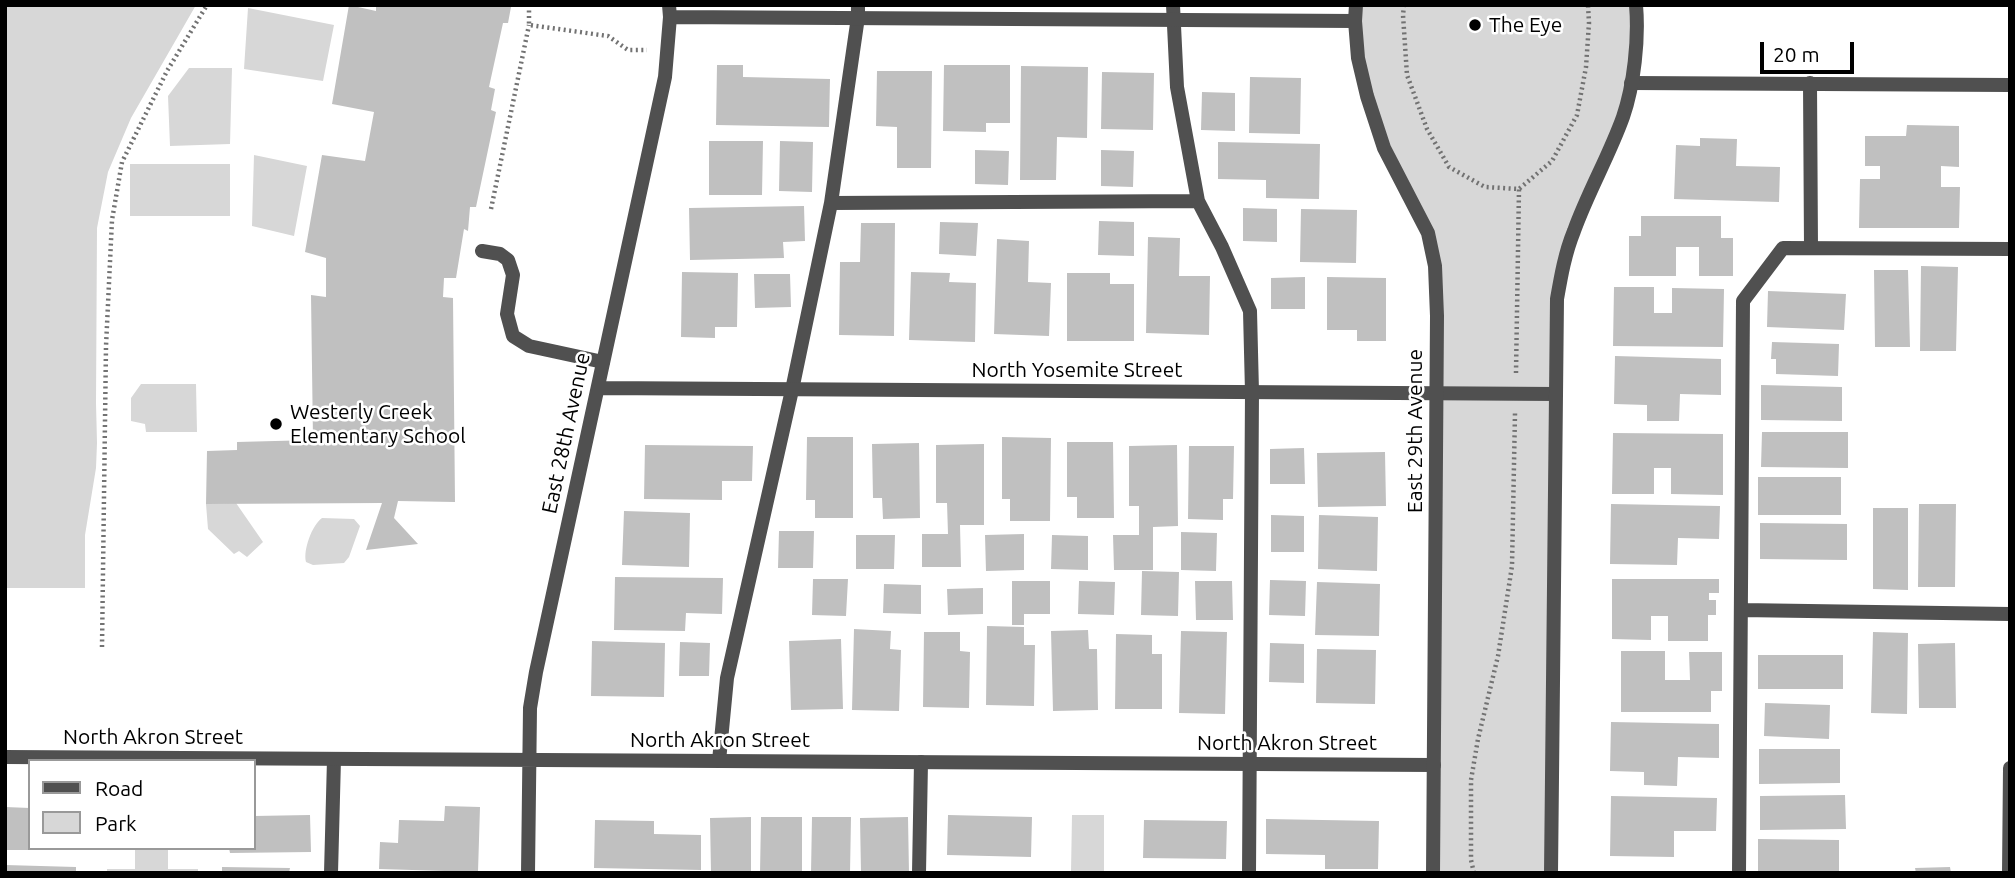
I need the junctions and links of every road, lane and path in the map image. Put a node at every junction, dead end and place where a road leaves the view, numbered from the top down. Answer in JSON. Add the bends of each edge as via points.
{"nodes":[{"id":1,"x":207,"y":5,"type":"edge"},
{"id":2,"x":529,"y":5,"type":"edge"},
{"id":3,"x":1356,"y":5,"type":"edge"},
{"id":4,"x":1404,"y":5,"type":"edge"},
{"id":5,"x":1588,"y":5,"type":"edge"},
{"id":6,"x":1636,"y":5,"type":"edge"},
{"id":7,"x":669,"y":11,"type":"edge"},
{"id":8,"x":858,"y":11,"type":"edge"},
{"id":9,"x":1173,"y":12,"type":"edge"},
{"id":10,"x":1355,"y":21,"type":"junction"},
{"id":11,"x":529,"y":25,"type":"junction"},
{"id":12,"x":667,"y":50,"type":"junction"},
{"id":13,"x":1631,"y":83,"type":"junction"},
{"id":14,"x":1810,"y":83,"type":"junction"},
{"id":15,"x":2010,"y":85,"type":"edge"},
{"id":16,"x":1519,"y":189,"type":"junction"},
{"id":17,"x":1198,"y":201,"type":"junction"},
{"id":18,"x":831,"y":203,"type":"junction"},
{"id":19,"x":491,"y":209,"type":"dead end"},
{"id":20,"x":1811,"y":248,"type":"junction"},
{"id":21,"x":2010,"y":249,"type":"edge"},
{"id":22,"x":482,"y":251,"type":"dead end"},
{"id":23,"x":603,"y":362,"type":"junction"},
{"id":24,"x":597,"y":388,"type":"junction"},
{"id":25,"x":792,"y":390,"type":"junction"},
{"id":26,"x":1252,"y":392,"type":"junction"},
{"id":27,"x":1436,"y":393,"type":"junction"},
{"id":28,"x":1516,"y":394,"type":"junction"},
{"id":29,"x":1556,"y":394,"type":"junction"},
{"id":30,"x":1741,"y":610,"type":"junction"},
{"id":31,"x":2010,"y":614,"type":"edge"},
{"id":32,"x":102,"y":648,"type":"dead end"},
{"id":33,"x":5,"y":757,"type":"edge"},
{"id":34,"x":334,"y":759,"type":"junction"},
{"id":35,"x":528,"y":760,"type":"junction"},
{"id":36,"x":719,"y":761,"type":"junction"},
{"id":37,"x":921,"y":762,"type":"junction"},
{"id":38,"x":1250,"y":764,"type":"junction"},
{"id":39,"x":1434,"y":765,"type":"junction"},
{"id":40,"x":2010,"y":768,"type":"edge"},
{"id":41,"x":331,"y":873,"type":"edge"},
{"id":42,"x":528,"y":873,"type":"edge"},
{"id":43,"x":919,"y":873,"type":"edge"},
{"id":44,"x":1248,"y":873,"type":"edge"},
{"id":45,"x":1433,"y":873,"type":"edge"},
{"id":46,"x":1474,"y":873,"type":"edge"},
{"id":47,"x":1551,"y":873,"type":"edge"},
{"id":48,"x":1739,"y":873,"type":"edge"},
{"id":49,"x":2009,"y":873,"type":"edge"}],
"edges":[{"from":1,"to":32,"type":"path","via":[[121,162],[112,220],[106,346]]},
{"from":2,"to":11,"type":"path"},
{"from":3,"to":10,"type":"street","name":"East 29th Avenue"},
{"from":4,"to":16,"type":"path","via":[[1407,75],[1427,129],[1449,167],[1485,187]]},
{"from":5,"to":16,"type":"path","via":[[1586,67],[1577,115],[1552,161]]},
{"from":6,"to":13,"type":"street"},
{"from":7,"to":8,"type":"street"},
{"from":7,"to":12,"type":"street","name":"East 28th Avenue"},
{"from":8,"to":9,"type":"street"},
{"from":8,"to":18,"type":"street"},
{"from":9,"to":10,"type":"street"},
{"from":9,"to":17,"type":"street","via":[[1177,87]]},
{"from":10,"to":27,"type":"street","name":"East 29th Avenue","via":[[1358,58],[1384,148],[1428,233],[1435,265]]},
{"from":11,"to":12,"type":"path","via":[[608,36],[628,50]]},
{"from":11,"to":19,"type":"path"},
{"from":12,"to":23,"type":"street","name":"East 28th Avenue"},
{"from":13,"to":14,"type":"street"},
{"from":13,"to":29,"type":"street","via":[[1623,116],[1564,262],[1557,299]]},
{"from":14,"to":15,"type":"street"},
{"from":14,"to":20,"type":"street"},
{"from":16,"to":28,"type":"path"},
{"from":17,"to":18,"type":"street"},
{"from":17,"to":26,"type":"street","via":[[1251,311]]},
{"from":18,"to":25,"type":"street"},
{"from":20,"to":21,"type":"street"},
{"from":20,"to":30,"type":"street","via":[[1783,248],[1743,301]]},
{"from":22,"to":23,"type":"street","via":[[508,260],[513,275],[507,314],[513,336],[529,346]]},
{"from":23,"to":24,"type":"street","name":"East 28th Avenue"},
{"from":24,"to":25,"type":"street","name":"North Yosemite Street"},
{"from":24,"to":35,"type":"street","name":"East 28th Avenue","via":[[536,673]]},
{"from":25,"to":26,"type":"street","name":"North Yosemite Street"},
{"from":25,"to":36,"type":"street","via":[[727,678]]},
{"from":26,"to":27,"type":"street","name":"North Yosemite Street"},
{"from":26,"to":38,"type":"street"},
{"from":27,"to":28,"type":"street","name":"North Yosemite Street"},
{"from":27,"to":39,"type":"street","name":"East 29th Avenue"},
{"from":28,"to":29,"type":"street","name":"North Yosemite Street"},
{"from":28,"to":46,"type":"path","via":[[1512,566],[1471,780]]},
{"from":29,"to":47,"type":"street"},
{"from":30,"to":31,"type":"street"},
{"from":30,"to":48,"type":"street"},
{"from":33,"to":34,"type":"street","name":"North Akron Street"},
{"from":34,"to":35,"type":"street","name":"North Akron Street"},
{"from":34,"to":41,"type":"street"},
{"from":35,"to":36,"type":"street","name":"North Akron Street"},
{"from":35,"to":42,"type":"street","name":"East 28th Avenue"},
{"from":36,"to":37,"type":"street","name":"North Akron Street"},
{"from":37,"to":38,"type":"street","name":"North Akron Street"},
{"from":37,"to":43,"type":"street"},
{"from":38,"to":39,"type":"street","name":"North Akron Street"},
{"from":38,"to":44,"type":"street"},
{"from":39,"to":45,"type":"street","name":"East 29th Avenue"},
{"from":40,"to":49,"type":"street"}]}
